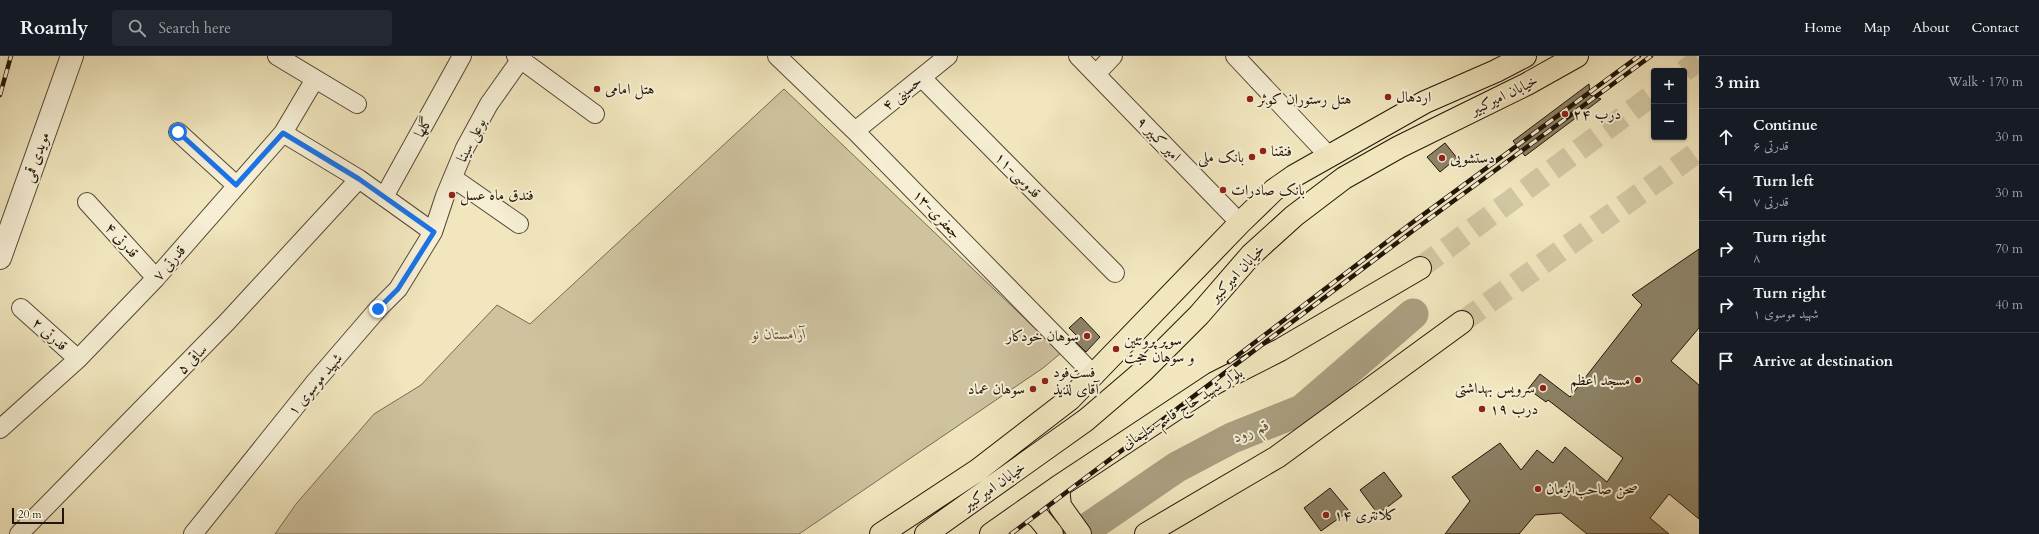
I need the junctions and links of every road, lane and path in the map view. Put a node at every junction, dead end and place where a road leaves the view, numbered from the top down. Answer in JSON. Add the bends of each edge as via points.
{"nodes":[{"id":1,"x":72,"y":56,"type":"edge"},
{"id":2,"x":277,"y":56,"type":"edge"},
{"id":3,"x":462,"y":56,"type":"edge"},
{"id":4,"x":777,"y":56,"type":"edge"},
{"id":5,"x":948,"y":56,"type":"edge"},
{"id":6,"x":1078,"y":56,"type":"edge"},
{"id":7,"x":1113,"y":56,"type":"edge"},
{"id":8,"x":1235,"y":56,"type":"edge"},
{"id":9,"x":1524,"y":56,"type":"edge"},
{"id":10,"x":1577,"y":56,"type":"edge"},
{"id":11,"x":520,"y":57,"type":"edge"},
{"id":12,"x":295,"y":61,"type":"edge"},
{"id":13,"x":1096,"y":74,"type":"junction"},
{"id":14,"x":922,"y":78,"type":"junction"},
{"id":15,"x":315,"y":79,"type":"junction"},
{"id":16,"x":357,"y":104,"type":"dead end"},
{"id":17,"x":594,"y":114,"type":"dead end"},
{"id":18,"x":856,"y":131,"type":"junction"},
{"id":19,"x":178,"y":132,"type":"dead end"},
{"id":20,"x":283,"y":133,"type":"junction"},
{"id":21,"x":1328,"y":156,"type":"junction"},
{"id":22,"x":453,"y":178,"type":"junction"},
{"id":23,"x":359,"y":179,"type":"junction"},
{"id":24,"x":236,"y":185,"type":"junction"},
{"id":25,"x":384,"y":197,"type":"junction"},
{"id":26,"x":88,"y":202,"type":"dead end"},
{"id":27,"x":1240,"y":223,"type":"junction"},
{"id":28,"x":519,"y":224,"type":"dead end"},
{"id":29,"x":434,"y":232,"type":"junction"},
{"id":30,"x":0,"y":258,"type":"edge"},
{"id":31,"x":1420,"y":268,"type":"tunnel mouth"},
{"id":32,"x":1115,"y":273,"type":"dead end"},
{"id":33,"x":156,"y":278,"type":"junction"},
{"id":34,"x":22,"y":308,"type":"dead end"},
{"id":35,"x":1462,"y":322,"type":"tunnel mouth"},
{"id":36,"x":78,"y":359,"type":"junction"},
{"id":37,"x":1094,"y":375,"type":"junction"},
{"id":38,"x":0,"y":429,"type":"edge"},
{"id":39,"x":1059,"y":497,"type":"junction"},
{"id":40,"x":1040,"y":520,"type":"edge"},
{"id":41,"x":19,"y":534,"type":"edge"},
{"id":42,"x":193,"y":534,"type":"edge"},
{"id":43,"x":881,"y":534,"type":"edge"},
{"id":44,"x":926,"y":534,"type":"edge"},
{"id":45,"x":991,"y":534,"type":"edge"},
{"id":46,"x":1080,"y":534,"type":"edge"},
{"id":47,"x":1146,"y":534,"type":"edge"}],
"edges":[{"from":1,"to":30,"type":"street","name":"مویدی قمی"},
{"from":2,"to":12,"type":"street"},
{"from":3,"to":25,"type":"street","name":"گلها"},
{"from":4,"to":18,"type":"street","name":"جعفری-۱۳"},
{"from":5,"to":14,"type":"street","name":"حسینی ۴"},
{"from":6,"to":13,"type":"street","name":"امیر کبیر ۹"},
{"from":7,"to":13,"type":"street"},
{"from":8,"to":21,"type":"street"},
{"from":9,"to":21,"type":"main road","name":"خیابان امیرکبیر","via":[[1425,102]]},
{"from":10,"to":44,"type":"main road","name":"خیابان امیرکبیر","via":[[1538,79],[1399,147],[1344,178],[1294,216],[1251,255],[1199,315],[1142,372],[1086,420]]},
{"from":11,"to":17,"type":"street"},
{"from":11,"to":22,"type":"street","name":"بوعلی سینا","via":[[489,104],[465,148]]},
{"from":12,"to":15,"type":"street"},
{"from":13,"to":27,"type":"street","name":"امیر کبیر ۹"},
{"from":14,"to":18,"type":"street","name":"حسینی ۴"},
{"from":14,"to":32,"type":"street","name":"قدوسی-۱۱"},
{"from":15,"to":16,"type":"street"},
{"from":15,"to":20,"type":"street","name":"قدرتی ۷"},
{"from":18,"to":37,"type":"street","name":"جعفری-۱۳"},
{"from":19,"to":24,"type":"street"},
{"from":20,"to":23,"type":"street"},
{"from":20,"to":24,"type":"street","name":"قدرتی ۷"},
{"from":21,"to":27,"type":"main road","name":"خیابان امیرکبیر","via":[[1274,190]]},
{"from":22,"to":28,"type":"street"},
{"from":22,"to":29,"type":"street","name":"بوعلی سینا"},
{"from":23,"to":25,"type":"street"},
{"from":23,"to":41,"type":"street","name":"ساقی ۵","via":[[227,322]]},
{"from":24,"to":33,"type":"street","name":"قدرتی ۷"},
{"from":25,"to":29,"type":"street"},
{"from":26,"to":33,"type":"street","name":"قدرتی ۴"},
{"from":27,"to":37,"type":"main road","name":"خیابان امیرکبیر"},
{"from":29,"to":42,"type":"street","name":"شهید موسوی ۱","via":[[398,289],[314,382]]},
{"from":31,"to":39,"type":"main road","name":"بلوار شهید حاج قاسم سلیمانی","via":[[1280,350],[1215,383]]},
{"from":33,"to":36,"type":"street","name":"قدرتی ۷"},
{"from":34,"to":36,"type":"street","name":"قدرتی ۲"},
{"from":35,"to":47,"type":"main road","via":[[1277,457]]},
{"from":36,"to":38,"type":"street","name":"قدرتی ۷"},
{"from":37,"to":43,"type":"main road","name":"خیابان امیرکبیر","via":[[1070,399],[978,470]]},
{"from":39,"to":40,"type":"main road","name":"بلوار شهید حاج قاسم سلیمانی"},
{"from":39,"to":46,"type":"main road"},
{"from":40,"to":45,"type":"main road","name":"بلوار شهید حاج قاسم سلیمانی"}]}
